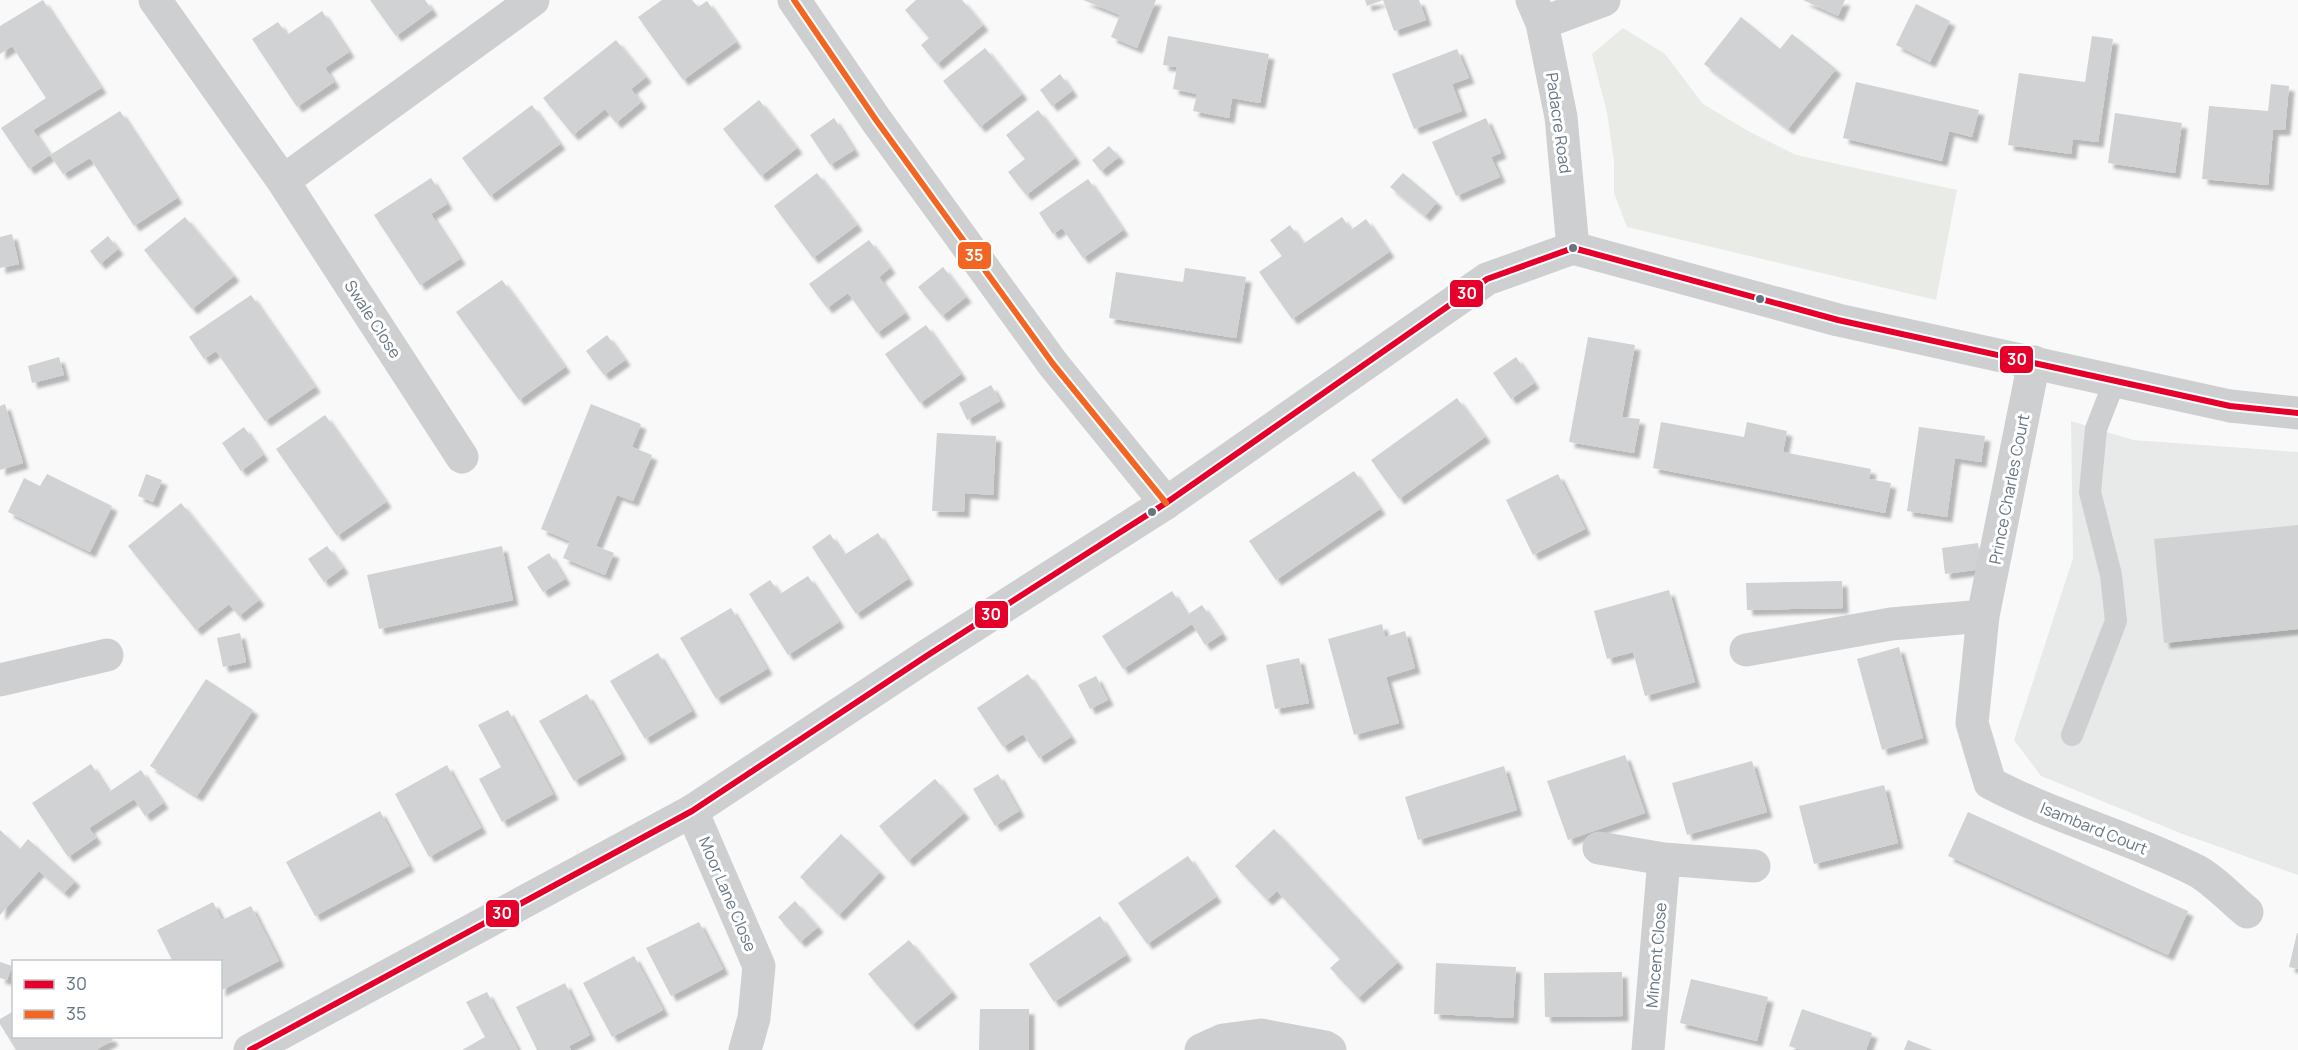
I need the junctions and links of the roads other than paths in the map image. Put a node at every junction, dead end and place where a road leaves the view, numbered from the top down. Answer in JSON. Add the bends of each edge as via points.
{"nodes":[{"id":1,"x":155,"y":0,"type":"edge"},
{"id":2,"x":533,"y":0,"type":"edge"},
{"id":3,"x":794,"y":0,"type":"edge"},
{"id":4,"x":1604,"y":0,"type":"edge"},
{"id":5,"x":1537,"y":12,"type":"edge"},
{"id":6,"x":283,"y":181,"type":"junction"},
{"id":7,"x":1573,"y":248,"type":"junction"},
{"id":8,"x":2034,"y":362,"type":"junction"},
{"id":9,"x":2115,"y":380,"type":"junction"},
{"id":10,"x":2298,"y":412,"type":"edge"},
{"id":11,"x":462,"y":457,"type":"dead end"},
{"id":12,"x":1166,"y":503,"type":"junction"},
{"id":13,"x":1983,"y":616,"type":"junction"},
{"id":14,"x":1746,"y":650,"type":"dead end"},
{"id":15,"x":107,"y":655,"type":"dead end"},
{"id":16,"x":0,"y":680,"type":"edge"},
{"id":17,"x":1972,"y":723,"type":"joint"},
{"id":18,"x":2072,"y":735,"type":"dead end"},
{"id":19,"x":692,"y":811,"type":"junction"},
{"id":20,"x":1599,"y":848,"type":"dead end"},
{"id":21,"x":1664,"y":859,"type":"junction"},
{"id":22,"x":1754,"y":866,"type":"dead end"},
{"id":23,"x":2247,"y":912,"type":"dead end"},
{"id":24,"x":250,"y":1050,"type":"edge"},
{"id":25,"x":746,"y":1050,"type":"edge"},
{"id":26,"x":1201,"y":1050,"type":"edge"},
{"id":27,"x":1330,"y":1050,"type":"edge"},
{"id":28,"x":1648,"y":1050,"type":"edge"}],
"edges":[{"from":1,"to":6,"type":"street","name":"Swale Close"},
{"from":2,"to":6,"type":"street"},
{"from":3,"to":12,"type":"street","via":[[1053,364]]},
{"from":4,"to":5,"type":"street"},
{"from":5,"to":7,"type":"street","name":"Padacre Road","via":[[1561,117]]},
{"from":6,"to":11,"type":"street","name":"Swale Close"},
{"from":7,"to":8,"type":"street","via":[[1838,320]]},
{"from":7,"to":12,"type":"street","via":[[1488,279]]},
{"from":8,"to":9,"type":"street"},
{"from":8,"to":13,"type":"street","name":"Prince Charles Court"},
{"from":9,"to":10,"type":"street","via":[[2230,406]]},
{"from":9,"to":18,"type":"lane","via":[[2096,429],[2090,492],[2111,575],[2116,621]]},
{"from":12,"to":19,"type":"street"},
{"from":13,"to":14,"type":"street","via":[[1891,624]]},
{"from":13,"to":17,"type":"street","name":"Prince Charles Court"},
{"from":15,"to":16,"type":"street"},
{"from":17,"to":23,"type":"street","name":"Isambard Court","via":[[1990,783],[2199,873]]},
{"from":19,"to":24,"type":"street"},
{"from":19,"to":25,"type":"street","name":"Moor Lane Close","via":[[759,966],[754,1018]]},
{"from":20,"to":21,"type":"street"},
{"from":21,"to":22,"type":"street"},
{"from":21,"to":28,"type":"street","name":"Mincent Close"},
{"from":26,"to":27,"type":"street","via":[[1223,1040],[1261,1035]]}]}
